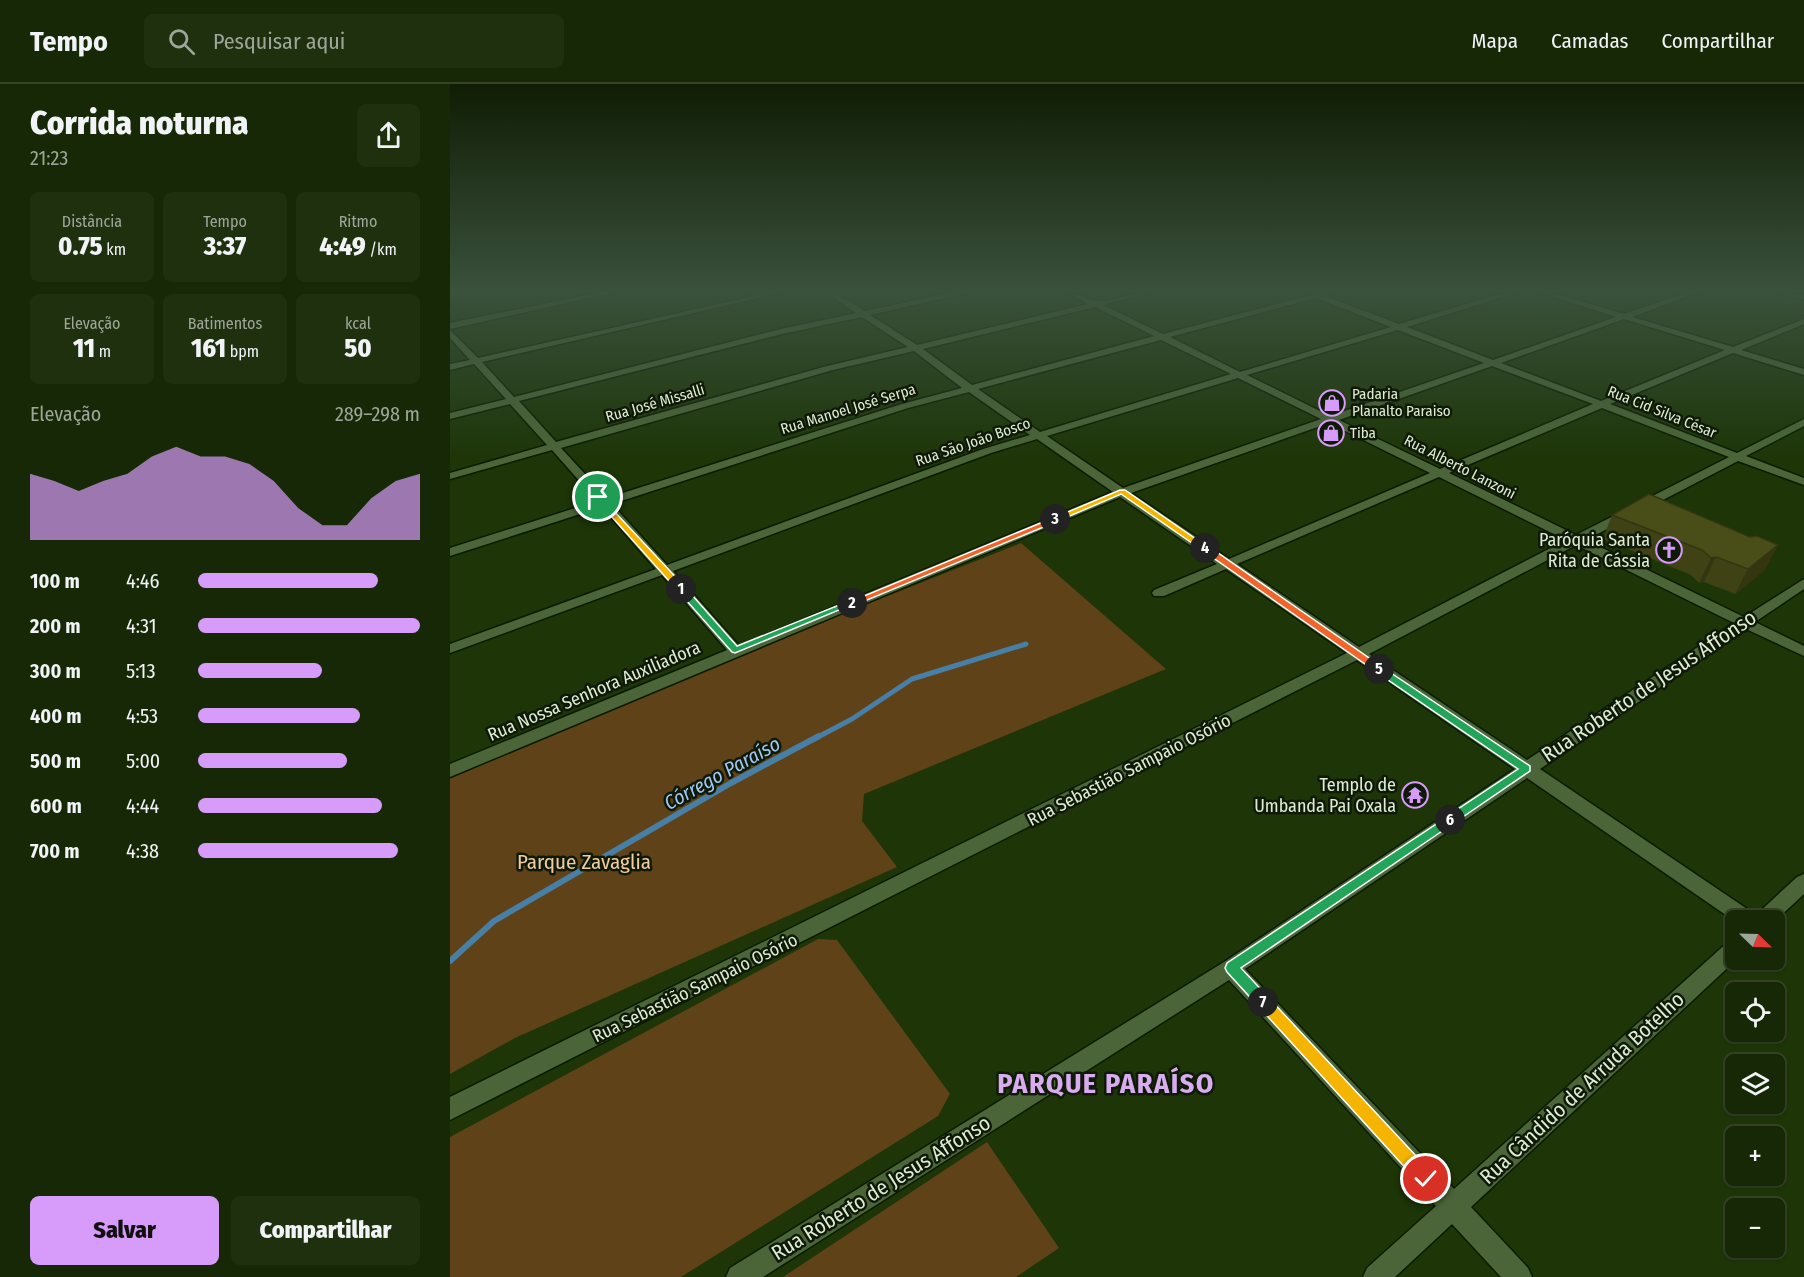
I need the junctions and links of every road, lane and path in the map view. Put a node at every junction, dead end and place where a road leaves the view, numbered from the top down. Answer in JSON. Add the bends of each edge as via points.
{"nodes":[{"id":1,"x":464,"y":348,"type":"edge"},
{"id":2,"x":535,"y":348,"type":"edge"},
{"id":3,"x":719,"y":348,"type":"edge"},
{"id":4,"x":912,"y":348,"type":"edge"},
{"id":5,"x":916,"y":348,"type":"edge"},
{"id":6,"x":1117,"y":348,"type":"edge"},
{"id":7,"x":1185,"y":348,"type":"edge"},
{"id":8,"x":1327,"y":348,"type":"edge"},
{"id":9,"x":1454,"y":348,"type":"edge"},
{"id":10,"x":1537,"y":348,"type":"edge"},
{"id":11,"x":1725,"y":348,"type":"edge"},
{"id":12,"x":1739,"y":348,"type":"edge"},
{"id":13,"x":1733,"y":350,"type":"junction"},
{"id":14,"x":476,"y":361,"type":"junction"},
{"id":15,"x":1493,"y":363,"type":"junction"},
{"id":16,"x":450,"y":367,"type":"edge"},
{"id":17,"x":1804,"y":372,"type":"edge"},
{"id":18,"x":1240,"y":374,"type":"junction"},
{"id":19,"x":970,"y":388,"type":"junction"},
{"id":20,"x":513,"y":400,"type":"junction"},
{"id":21,"x":1603,"y":404,"type":"junction"},
{"id":22,"x":450,"y":416,"type":"edge"},
{"id":23,"x":1330,"y":418,"type":"junction"},
{"id":24,"x":1804,"y":422,"type":"edge"},
{"id":25,"x":1040,"y":435,"type":"junction"},
{"id":26,"x":556,"y":446,"type":"junction"},
{"id":27,"x":1737,"y":458,"type":"junction"},
{"id":28,"x":1441,"y":475,"type":"junction"},
{"id":29,"x":450,"y":476,"type":"edge"},
{"id":30,"x":1804,"y":483,"type":"edge"},
{"id":31,"x":1122,"y":492,"type":"junction"},
{"id":32,"x":603,"y":503,"type":"junction"},
{"id":33,"x":1574,"y":540,"type":"junction"},
{"id":34,"x":450,"y":552,"type":"edge"},
{"id":35,"x":1227,"y":563,"type":"junction"},
{"id":36,"x":665,"y":570,"type":"junction"},
{"id":37,"x":1804,"y":583,"type":"edge"},
{"id":38,"x":1159,"y":593,"type":"dead end"},
{"id":39,"x":1743,"y":623,"type":"junction"},
{"id":40,"x":450,"y":649,"type":"edge"},
{"id":41,"x":735,"y":650,"type":"junction"},
{"id":42,"x":1804,"y":652,"type":"edge"},
{"id":43,"x":1357,"y":654,"type":"junction"},
{"id":44,"x":1526,"y":769,"type":"junction"},
{"id":45,"x":450,"y":771,"type":"edge"},
{"id":46,"x":1804,"y":882,"type":"edge"},
{"id":47,"x":1734,"y":910,"type":"edge"},
{"id":48,"x":1775,"y":910,"type":"edge"},
{"id":49,"x":1725,"y":957,"type":"edge"},
{"id":50,"x":1231,"y":968,"type":"junction"},
{"id":51,"x":450,"y":1109,"type":"edge"},
{"id":52,"x":1452,"y":1207,"type":"junction"},
{"id":53,"x":739,"y":1277,"type":"edge"},
{"id":54,"x":1376,"y":1277,"type":"edge"},
{"id":55,"x":1519,"y":1277,"type":"edge"}],
"edges":[{"from":1,"to":14,"type":"street"},
{"from":2,"to":14,"type":"street"},
{"from":3,"to":20,"type":"street"},
{"from":4,"to":26,"type":"street","name":"Rua José Missalli"},
{"from":5,"to":19,"type":"street"},
{"from":6,"to":19,"type":"street","name":"Rua Manoel José Serpa"},
{"from":7,"to":18,"type":"street","name":"Rua Alberto Lanzoni"},
{"from":8,"to":18,"type":"street","name":"Rua São João Bosco"},
{"from":9,"to":15,"type":"street","name":"Rua Cid Silva César"},
{"from":10,"to":15,"type":"street","name":"Rua Nossa Senhora Auxiliadora"},
{"from":11,"to":13,"type":"street"},
{"from":12,"to":13,"type":"street"},
{"from":13,"to":17,"type":"street"},
{"from":13,"to":21,"type":"street"},
{"from":14,"to":16,"type":"street"},
{"from":14,"to":20,"type":"street"},
{"from":15,"to":21,"type":"street","name":"Rua Cid Silva César"},
{"from":15,"to":23,"type":"street","name":"Rua Nossa Senhora Auxiliadora"},
{"from":18,"to":23,"type":"street","name":"Rua Alberto Lanzoni"},
{"from":18,"to":25,"type":"street","name":"Rua São João Bosco"},
{"from":19,"to":25,"type":"street"},
{"from":19,"to":32,"type":"street","name":"Rua Manoel José Serpa","via":[[905,405]]},
{"from":20,"to":22,"type":"street"},
{"from":20,"to":26,"type":"street"},
{"from":21,"to":27,"type":"street","name":"Rua Cid Silva César"},
{"from":21,"to":28,"type":"street"},
{"from":23,"to":28,"type":"street","name":"Rua Alberto Lanzoni"},
{"from":23,"to":31,"type":"street","name":"Rua Nossa Senhora Auxiliadora"},
{"from":24,"to":27,"type":"street","name":"Rua Sebastião Sampaio Osório"},
{"from":25,"to":31,"type":"street"},
{"from":25,"to":36,"type":"street","name":"Rua São João Bosco"},
{"from":26,"to":29,"type":"street","name":"Rua José Missalli"},
{"from":26,"to":32,"type":"street"},
{"from":27,"to":30,"type":"street","name":"Rua Cid Silva César"},
{"from":27,"to":33,"type":"street","name":"Rua Sebastião Sampaio Osório"},
{"from":28,"to":33,"type":"street","name":"Rua Alberto Lanzoni"},
{"from":28,"to":35,"type":"street"},
{"from":31,"to":35,"type":"street"},
{"from":31,"to":41,"type":"street","name":"Rua Nossa Senhora Auxiliadora"},
{"from":32,"to":34,"type":"street","name":"Rua Manoel José Serpa"},
{"from":32,"to":36,"type":"street"},
{"from":33,"to":39,"type":"street","name":"Rua Alberto Lanzoni"},
{"from":33,"to":43,"type":"street","name":"Rua Sebastião Sampaio Osório"},
{"from":35,"to":38,"type":"street"},
{"from":35,"to":43,"type":"street"},
{"from":36,"to":40,"type":"street","name":"Rua São João Bosco"},
{"from":36,"to":41,"type":"street"},
{"from":37,"to":39,"type":"street","name":"Rua Roberto de Jesus Affonso"},
{"from":39,"to":42,"type":"street","name":"Rua Alberto Lanzoni"},
{"from":39,"to":44,"type":"street","name":"Rua Roberto de Jesus Affonso"},
{"from":41,"to":45,"type":"street","name":"Rua Nossa Senhora Auxiliadora"},
{"from":43,"to":44,"type":"street"},
{"from":43,"to":51,"type":"street","name":"Rua Sebastião Sampaio Osório"},
{"from":44,"to":47,"type":"street"},
{"from":44,"to":50,"type":"street","name":"Rua Roberto de Jesus Affonso"},
{"from":46,"to":48,"type":"street"},
{"from":49,"to":52,"type":"street","name":"Rua Cândido de Arruda Botelho"},
{"from":50,"to":52,"type":"street"},
{"from":50,"to":53,"type":"street","name":"Rua Roberto de Jesus Affonso"},
{"from":52,"to":54,"type":"street","name":"Rua Cândido de Arruda Botelho"},
{"from":52,"to":55,"type":"street"}]}
